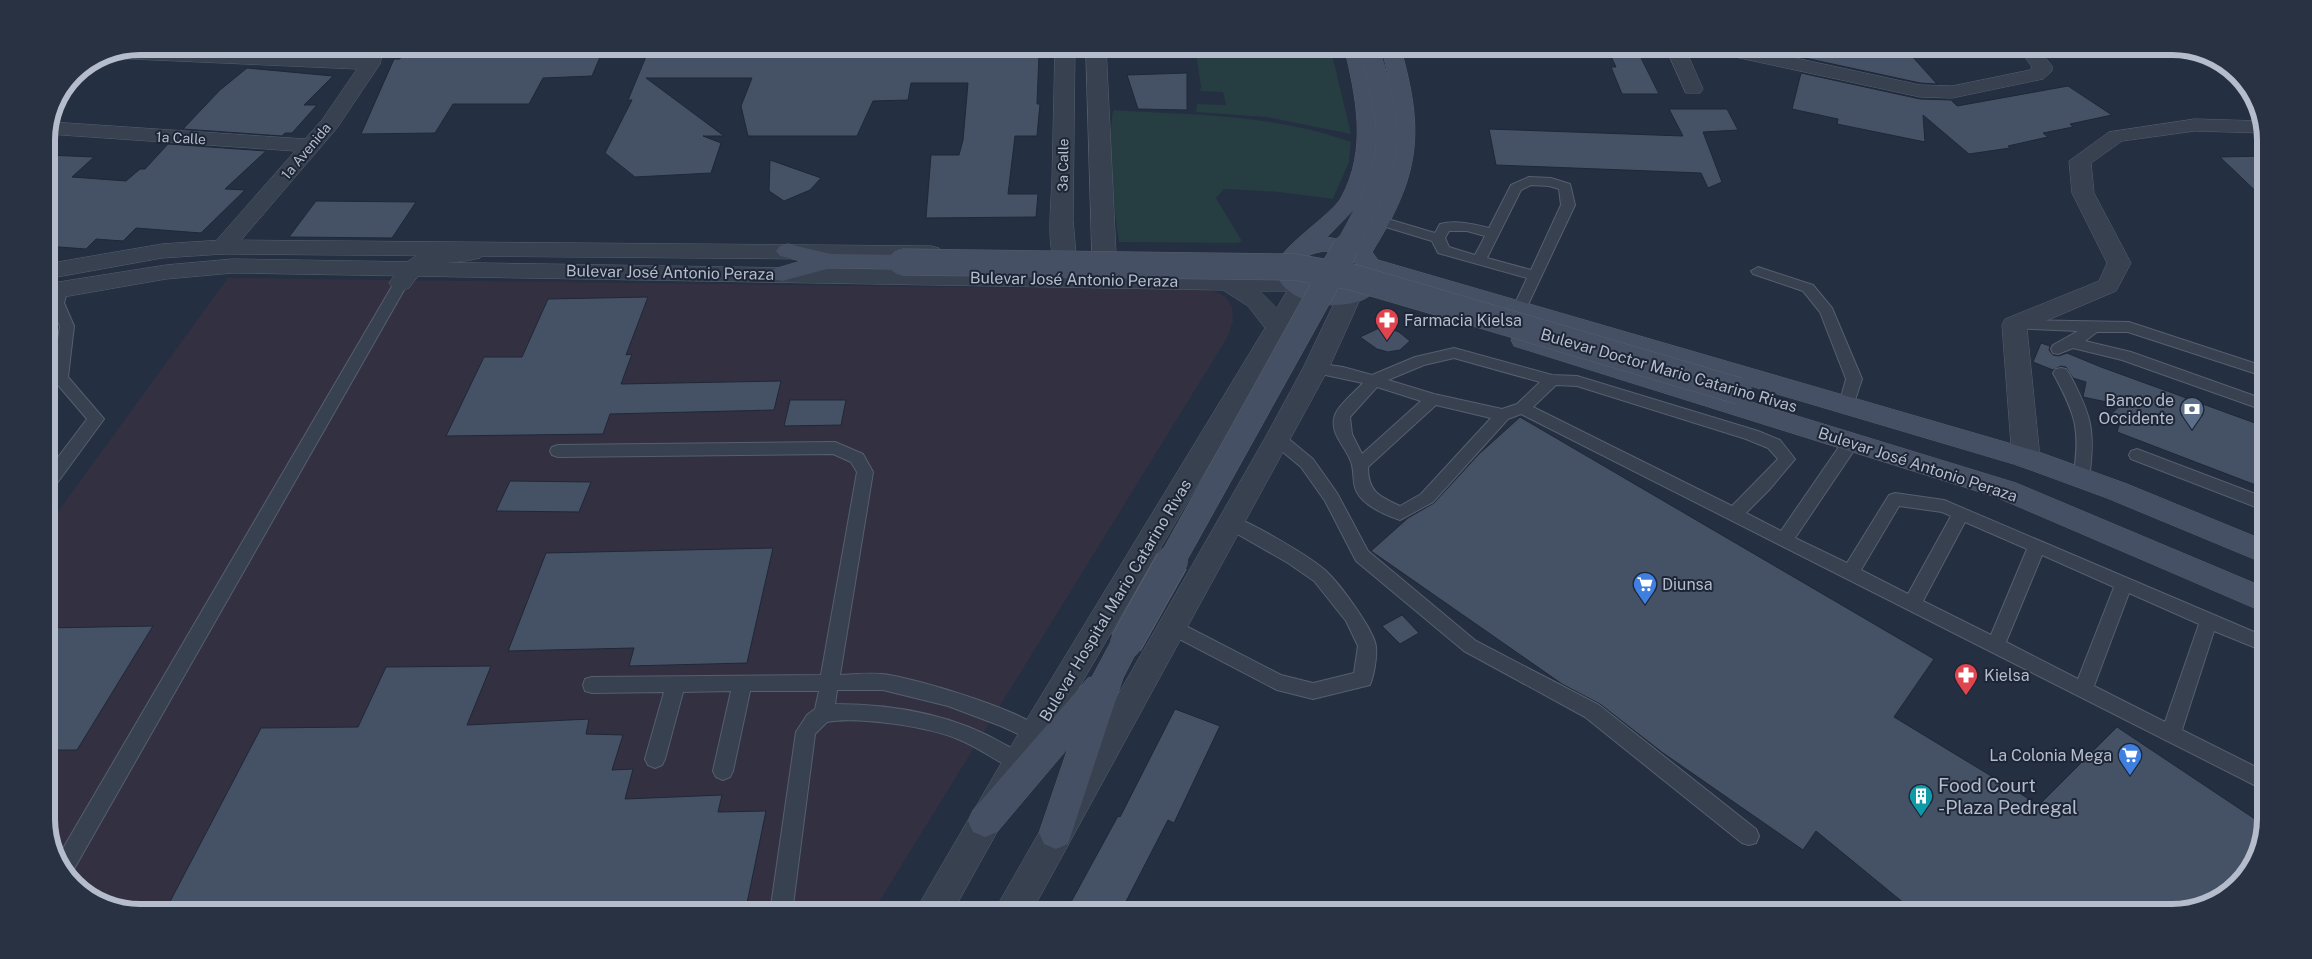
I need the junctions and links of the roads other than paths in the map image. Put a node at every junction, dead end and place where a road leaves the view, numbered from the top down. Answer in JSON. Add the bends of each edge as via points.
{"nodes":[{"id":1,"x":372,"y":55,"type":"edge"},
{"id":2,"x":1065,"y":55,"type":"edge"},
{"id":3,"x":1096,"y":55,"type":"edge"},
{"id":4,"x":1355,"y":55,"type":"edge"},
{"id":5,"x":1371,"y":55,"type":"edge"},
{"id":6,"x":1392,"y":55,"type":"edge"},
{"id":7,"x":1678,"y":55,"type":"edge"},
{"id":8,"x":1754,"y":55,"type":"edge"},
{"id":9,"x":2033,"y":55,"type":"edge"},
{"id":10,"x":1693,"y":89,"type":"dead end"},
{"id":11,"x":2256,"y":127,"type":"edge"},
{"id":12,"x":56,"y":129,"type":"edge"},
{"id":13,"x":312,"y":146,"type":"junction"},
{"id":14,"x":1381,"y":221,"type":"junction"},
{"id":15,"x":1494,"y":234,"type":"junction"},
{"id":16,"x":1438,"y":238,"type":"junction"},
{"id":17,"x":223,"y":247,"type":"junction"},
{"id":18,"x":548,"y":249,"type":"junction"},
{"id":19,"x":788,"y":251,"type":"junction"},
{"id":20,"x":1298,"y":252,"type":"junction"},
{"id":21,"x":1064,"y":254,"type":"junction"},
{"id":22,"x":1104,"y":254,"type":"junction"},
{"id":23,"x":1365,"y":260,"type":"junction"},
{"id":24,"x":1479,"y":260,"type":"junction"},
{"id":25,"x":831,"y":261,"type":"junction"},
{"id":26,"x":1758,"y":271,"type":"dead end"},
{"id":27,"x":782,"y":274,"type":"junction"},
{"id":28,"x":405,"y":275,"type":"junction"},
{"id":29,"x":1535,"y":276,"type":"junction"},
{"id":30,"x":1080,"y":279,"type":"junction"},
{"id":31,"x":1224,"y":281,"type":"junction"},
{"id":32,"x":55,"y":283,"type":"edge"},
{"id":33,"x":55,"y":284,"type":"edge"},
{"id":34,"x":1297,"y":286,"type":"junction"},
{"id":35,"x":1356,"y":293,"type":"junction"},
{"id":36,"x":55,"y":296,"type":"edge"},
{"id":37,"x":1520,"y":308,"type":"junction"},
{"id":38,"x":2014,"y":325,"type":"junction"},
{"id":39,"x":2094,"y":327,"type":"junction"},
{"id":40,"x":1277,"y":328,"type":"junction"},
{"id":41,"x":2072,"y":343,"type":"junction"},
{"id":42,"x":2058,"y":349,"type":"dead end"},
{"id":43,"x":1316,"y":368,"type":"junction"},
{"id":44,"x":2257,"y":369,"type":"edge"},
{"id":45,"x":2060,"y":372,"type":"dead end"},
{"id":46,"x":1375,"y":380,"type":"junction"},
{"id":47,"x":1552,"y":380,"type":"junction"},
{"id":48,"x":1433,"y":399,"type":"junction"},
{"id":49,"x":2257,"y":403,"type":"edge"},
{"id":50,"x":1847,"y":405,"type":"junction"},
{"id":51,"x":1522,"y":408,"type":"junction"},
{"id":52,"x":1503,"y":415,"type":"junction"},
{"id":53,"x":1882,"y":432,"type":"junction"},
{"id":54,"x":1278,"y":439,"type":"junction"},
{"id":55,"x":1964,"y":440,"type":"junction"},
{"id":56,"x":1851,"y":442,"type":"junction"},
{"id":57,"x":558,"y":451,"type":"dead end"},
{"id":58,"x":2137,"y":455,"type":"dead end"},
{"id":59,"x":2026,"y":458,"type":"junction"},
{"id":60,"x":1360,"y":465,"type":"junction"},
{"id":61,"x":1945,"y":470,"type":"junction"},
{"id":62,"x":55,"y":474,"type":"edge"},
{"id":63,"x":2081,"y":478,"type":"junction"},
{"id":64,"x":2257,"y":502,"type":"edge"},
{"id":65,"x":1961,"y":513,"type":"junction"},
{"id":66,"x":1734,"y":514,"type":"junction"},
{"id":67,"x":1231,"y":522,"type":"junction"},
{"id":68,"x":1784,"y":539,"type":"junction"},
{"id":69,"x":2037,"y":546,"type":"junction"},
{"id":70,"x":2257,"y":549,"type":"edge"},
{"id":71,"x":1850,"y":572,"type":"junction"},
{"id":72,"x":2124,"y":583,"type":"junction"},
{"id":73,"x":2257,"y":597,"type":"edge"},
{"id":74,"x":1912,"y":604,"type":"junction"},
{"id":75,"x":2209,"y":620,"type":"junction"},
{"id":76,"x":1172,"y":627,"type":"junction"},
{"id":77,"x":2257,"y":641,"type":"edge"},
{"id":78,"x":1995,"y":646,"type":"junction"},
{"id":79,"x":1108,"y":677,"type":"junction"},
{"id":80,"x":742,"y":682,"type":"junction"},
{"id":81,"x":828,"y":682,"type":"junction"},
{"id":82,"x":676,"y":683,"type":"junction"},
{"id":83,"x":592,"y":685,"type":"dead end"},
{"id":84,"x":2084,"y":690,"type":"junction"},
{"id":85,"x":824,"y":714,"type":"junction"},
{"id":86,"x":1035,"y":734,"type":"junction"},
{"id":87,"x":2170,"y":734,"type":"junction"},
{"id":88,"x":655,"y":759,"type":"dead end"},
{"id":89,"x":1018,"y":762,"type":"junction"},
{"id":90,"x":723,"y":771,"type":"dead end"},
{"id":91,"x":2257,"y":778,"type":"edge"},
{"id":92,"x":985,"y":821,"type":"junction"},
{"id":93,"x":1056,"y":833,"type":"junction"},
{"id":94,"x":1749,"y":836,"type":"dead end"},
{"id":95,"x":67,"y":863,"type":"edge"},
{"id":96,"x":781,"y":904,"type":"edge"},
{"id":97,"x":937,"y":904,"type":"edge"},
{"id":98,"x":1016,"y":904,"type":"edge"}],
"edges":[{"from":1,"to":13,"type":"street","name":"1a Avenida","via":[[330,124]]},
{"from":2,"to":21,"type":"street","name":"3a Calle"},
{"from":3,"to":22,"type":"street"},
{"from":4,"to":20,"type":"main road","via":[[1366,98],[1369,129],[1364,166],[1350,202]]},
{"from":5,"to":79,"type":"main road","name":"Bulevar Hospital Mario Catarino Rivas","bridge":true,"via":[[1388,132],[1387,152],[1372,200]]},
{"from":6,"to":14,"type":"main road","via":[[1404,98],[1406,130],[1403,163],[1395,193]]},
{"from":7,"to":10,"type":"street"},
{"from":8,"to":9,"type":"street","via":[[1920,91],[1944,93],[2036,75],[2042,72],[2042,66]]},
{"from":11,"to":38,"type":"street","via":[[2195,125],[2116,136],[2080,160],[2083,193],[2119,263],[2108,286]]},
{"from":12,"to":13,"type":"street","name":"1a Calle"},
{"from":13,"to":17,"type":"street","name":"1a Avenida"},
{"from":14,"to":16,"type":"lane"},
{"from":14,"to":23,"type":"main road"},
{"from":15,"to":16,"type":"lane","via":[[1467,227],[1445,227]]},
{"from":15,"to":24,"type":"lane"},
{"from":15,"to":29,"type":"lane","via":[[1516,188],[1529,181],[1551,182],[1565,187],[1568,205]]},
{"from":16,"to":24,"type":"lane","via":[[1443,250]]},
{"from":17,"to":18,"type":"street","name":"Bulevar José Antonio Peraza"},
{"from":17,"to":32,"type":"street","name":"Bulevar José Antonio Peraza","via":[[162,251]]},
{"from":18,"to":19,"type":"street","name":"Bulevar José Antonio Peraza"},
{"from":18,"to":28,"type":"street","via":[[427,257]]},
{"from":19,"to":21,"type":"street","name":"Bulevar José Antonio Peraza"},
{"from":19,"to":25,"type":"main road"},
{"from":20,"to":22,"type":"street","name":"Bulevar José Antonio Peraza"},
{"from":20,"to":23,"type":"main road","via":[[1313,245],[1331,244],[1349,248]]},
{"from":20,"to":34,"type":"main road","via":[[1287,269]]},
{"from":21,"to":22,"type":"street","name":"Bulevar José Antonio Peraza"},
{"from":21,"to":30,"type":"street","name":"3a Calle"},
{"from":23,"to":35,"type":"main road","via":[[1372,275],[1369,284]]},
{"from":23,"to":37,"type":"main road","name":"Bulevar José Antonio Peraza"},
{"from":24,"to":29,"type":"lane"},
{"from":25,"to":27,"type":"main road"},
{"from":25,"to":53,"type":"main road","name":"Bulevar Doctor Mario Catarino Rivas","bridge":true,"via":[[1246,266],[1323,270]]},
{"from":26,"to":50,"type":"lane","via":[[1808,288],[1827,310],[1854,380]]},
{"from":27,"to":28,"type":"street","name":"Bulevar José Antonio Peraza"},
{"from":27,"to":30,"type":"street","name":"Bulevar José Antonio Peraza"},
{"from":28,"to":33,"type":"street","name":"Bulevar José Antonio Peraza","via":[[233,266]]},
{"from":28,"to":95,"type":"lane"},
{"from":29,"to":37,"type":"lane"},
{"from":30,"to":31,"type":"street","name":"Bulevar José Antonio Peraza"},
{"from":31,"to":34,"type":"street","name":"Bulevar José Antonio Peraza"},
{"from":31,"to":40,"type":"street","via":[[1258,301]]},
{"from":34,"to":35,"type":"main road","via":[[1324,297]]},
{"from":34,"to":40,"type":"street","name":"Bulevar Hospital Mario Catarino Rivas"},
{"from":35,"to":43,"type":"street"},
{"from":35,"to":56,"type":"main road","name":"Bulevar José Antonio Peraza"},
{"from":36,"to":62,"type":"lane","via":[[67,326],[60,378],[96,419]]},
{"from":37,"to":50,"type":"main road","name":"Bulevar José Antonio Peraza"},
{"from":38,"to":39,"type":"lane"},
{"from":38,"to":59,"type":"street"},
{"from":39,"to":41,"type":"lane"},
{"from":39,"to":44,"type":"lane","via":[[2129,327]]},
{"from":40,"to":86,"type":"street","name":"Bulevar Hospital Mario Catarino Rivas"},
{"from":41,"to":42,"type":"lane"},
{"from":41,"to":49,"type":"lane","via":[[2126,356]]},
{"from":43,"to":46,"type":"lane"},
{"from":43,"to":54,"type":"street"},
{"from":45,"to":63,"type":"lane","via":[[2082,411],[2086,431]]},
{"from":46,"to":47,"type":"lane","via":[[1420,361],[1454,353]]},
{"from":46,"to":48,"type":"lane"},
{"from":46,"to":60,"type":"lane","via":[[1341,421]]},
{"from":47,"to":51,"type":"lane"},
{"from":47,"to":66,"type":"lane","via":[[1593,384],[1774,444],[1787,459]]},
{"from":48,"to":52,"type":"lane"},
{"from":48,"to":60,"type":"lane"},
{"from":50,"to":55,"type":"main road","name":"Bulevar José Antonio Peraza"},
{"from":51,"to":52,"type":"lane"},
{"from":51,"to":66,"type":"lane"},
{"from":52,"to":60,"type":"lane","via":[[1426,498],[1400,514],[1368,497],[1358,480]]},
{"from":53,"to":55,"type":"main road"},
{"from":53,"to":61,"type":"main road"},
{"from":54,"to":67,"type":"street"},
{"from":54,"to":94,"type":"lane","via":[[1307,463],[1331,497],[1362,556],[1413,599],[1470,646],[1592,712]]},
{"from":55,"to":59,"type":"main road","name":"Bulevar José Antonio Peraza"},
{"from":56,"to":61,"type":"main road","name":"Bulevar José Antonio Peraza"},
{"from":56,"to":68,"type":"lane"},
{"from":57,"to":81,"type":"lane","via":[[835,448],[857,458],[865,472]]},
{"from":58,"to":64,"type":"lane"},
{"from":59,"to":63,"type":"main road","name":"Bulevar José Antonio Peraza"},
{"from":61,"to":73,"type":"main road","name":"Bulevar José Antonio Peraza","via":[[2006,490]]},
{"from":63,"to":70,"type":"main road","name":"Bulevar José Antonio Peraza"},
{"from":65,"to":69,"type":"lane"},
{"from":65,"to":71,"type":"lane","via":[[1944,506],[1895,499]]},
{"from":65,"to":74,"type":"lane"},
{"from":66,"to":68,"type":"lane"},
{"from":67,"to":76,"type":"street"},
{"from":67,"to":76,"type":"lane","via":[[1320,576],[1352,616],[1367,646],[1363,679],[1313,692],[1277,682]]},
{"from":68,"to":71,"type":"lane"},
{"from":69,"to":72,"type":"lane"},
{"from":69,"to":78,"type":"lane"},
{"from":71,"to":74,"type":"lane"},
{"from":72,"to":75,"type":"lane"},
{"from":72,"to":84,"type":"lane"},
{"from":74,"to":78,"type":"lane"},
{"from":75,"to":77,"type":"lane"},
{"from":75,"to":87,"type":"lane"},
{"from":76,"to":93,"type":"street"},
{"from":78,"to":84,"type":"lane"},
{"from":79,"to":92,"type":"main road"},
{"from":79,"to":93,"type":"main road"},
{"from":80,"to":81,"type":"lane"},
{"from":80,"to":82,"type":"lane"},
{"from":80,"to":90,"type":"lane"},
{"from":81,"to":85,"type":"lane"},
{"from":81,"to":86,"type":"lane","via":[[882,682],[949,698]]},
{"from":82,"to":83,"type":"lane"},
{"from":82,"to":88,"type":"lane"},
{"from":84,"to":87,"type":"lane"},
{"from":85,"to":89,"type":"lane","via":[[881,715],[931,723],[958,731]]},
{"from":85,"to":96,"type":"lane","via":[[812,721],[806,732]]},
{"from":86,"to":89,"type":"street","name":"Bulevar Hospital Mario Catarino Rivas"},
{"from":87,"to":91,"type":"lane"},
{"from":89,"to":92,"type":"street","name":"Bulevar Hospital Mario Catarino Rivas"},
{"from":92,"to":97,"type":"street","name":"Bulevar Hospital Mario Catarino Rivas"},
{"from":93,"to":98,"type":"street"}]}
